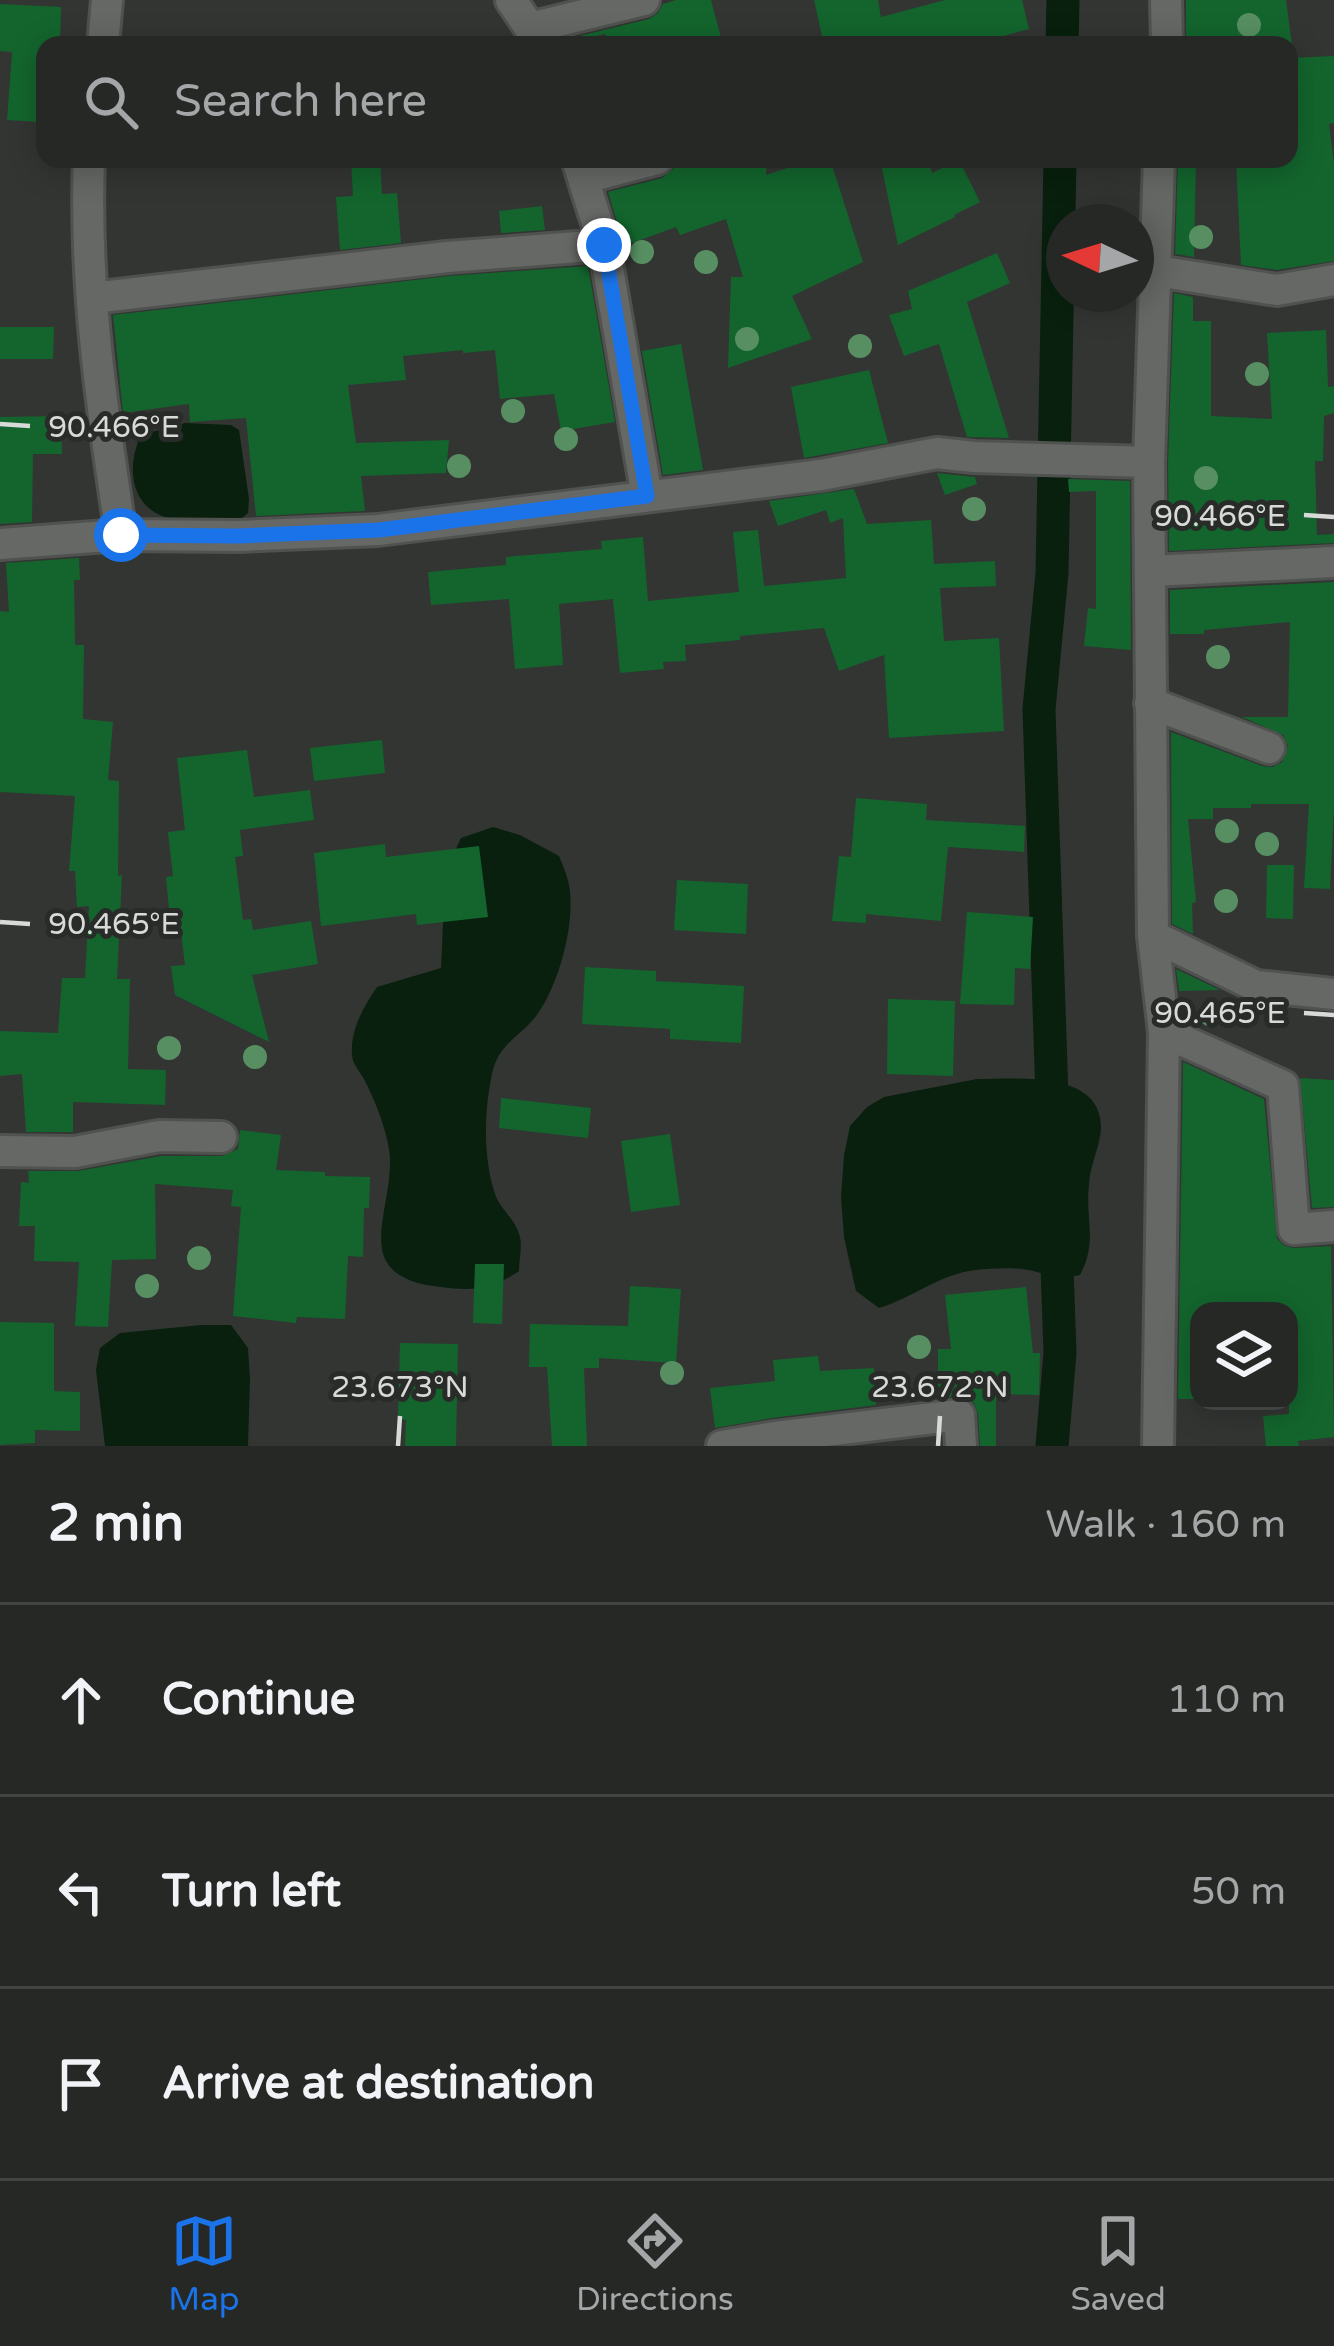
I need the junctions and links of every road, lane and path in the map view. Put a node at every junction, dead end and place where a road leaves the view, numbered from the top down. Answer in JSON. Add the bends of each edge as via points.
{"nodes":[{"id":1,"x":107,"y":0,"type":"edge"},
{"id":2,"x":511,"y":0,"type":"edge"},
{"id":3,"x":644,"y":0,"type":"edge"},
{"id":4,"x":1166,"y":0,"type":"edge"},
{"id":5,"x":104,"y":36,"type":"edge"},
{"id":6,"x":532,"y":36,"type":"edge"},
{"id":7,"x":536,"y":36,"type":"edge"},
{"id":8,"x":1167,"y":36,"type":"edge"},
{"id":9,"x":89,"y":168,"type":"edge"},
{"id":10,"x":1159,"y":168,"type":"edge"},
{"id":11,"x":580,"y":169,"type":"edge"},
{"id":12,"x":604,"y":245,"type":"junction"},
{"id":13,"x":1157,"y":271,"type":"junction"},
{"id":14,"x":1334,"y":280,"type":"edge"},
{"id":15,"x":92,"y":298,"type":"junction"},
{"id":16,"x":1149,"y":462,"type":"junction"},
{"id":17,"x":647,"y":496,"type":"junction"},
{"id":18,"x":121,"y":535,"type":"junction"},
{"id":19,"x":0,"y":544,"type":"edge"},
{"id":20,"x":1334,"y":562,"type":"edge"},
{"id":21,"x":1151,"y":571,"type":"junction"},
{"id":22,"x":1150,"y":703,"type":"junction"},
{"id":23,"x":1269,"y":748,"type":"dead end"},
{"id":24,"x":1153,"y":936,"type":"junction"},
{"id":25,"x":1334,"y":994,"type":"edge"},
{"id":26,"x":1164,"y":1032,"type":"junction"},
{"id":27,"x":221,"y":1137,"type":"dead end"},
{"id":28,"x":0,"y":1150,"type":"edge"},
{"id":29,"x":1334,"y":1226,"type":"edge"},
{"id":30,"x":722,"y":1446,"type":"edge"},
{"id":31,"x":961,"y":1446,"type":"edge"},
{"id":32,"x":1158,"y":1446,"type":"edge"}],
"edges":[{"from":1,"to":5,"type":"street"},
{"from":2,"to":6,"type":"street"},
{"from":3,"to":7,"type":"street"},
{"from":4,"to":8,"type":"street"},
{"from":9,"to":15,"type":"street"},
{"from":10,"to":13,"type":"street"},
{"from":11,"to":12,"type":"street"},
{"from":12,"to":15,"type":"street"},
{"from":12,"to":17,"type":"street"},
{"from":13,"to":14,"type":"street","via":[[1276,290]]},
{"from":13,"to":16,"type":"street"},
{"from":15,"to":18,"type":"street"},
{"from":16,"to":17,"type":"street","via":[[937,453]]},
{"from":16,"to":21,"type":"street"},
{"from":17,"to":18,"type":"street","via":[[379,530]]},
{"from":18,"to":19,"type":"street"},
{"from":20,"to":21,"type":"street"},
{"from":21,"to":22,"type":"street"},
{"from":22,"to":23,"type":"street"},
{"from":22,"to":24,"type":"street"},
{"from":24,"to":25,"type":"street","via":[[1256,986]]},
{"from":24,"to":26,"type":"street"},
{"from":26,"to":29,"type":"street","via":[[1283,1086],[1294,1229]]},
{"from":26,"to":32,"type":"street"},
{"from":27,"to":28,"type":"street","via":[[159,1136],[74,1152]]},
{"from":30,"to":31,"type":"street","via":[[958,1415]]}]}
